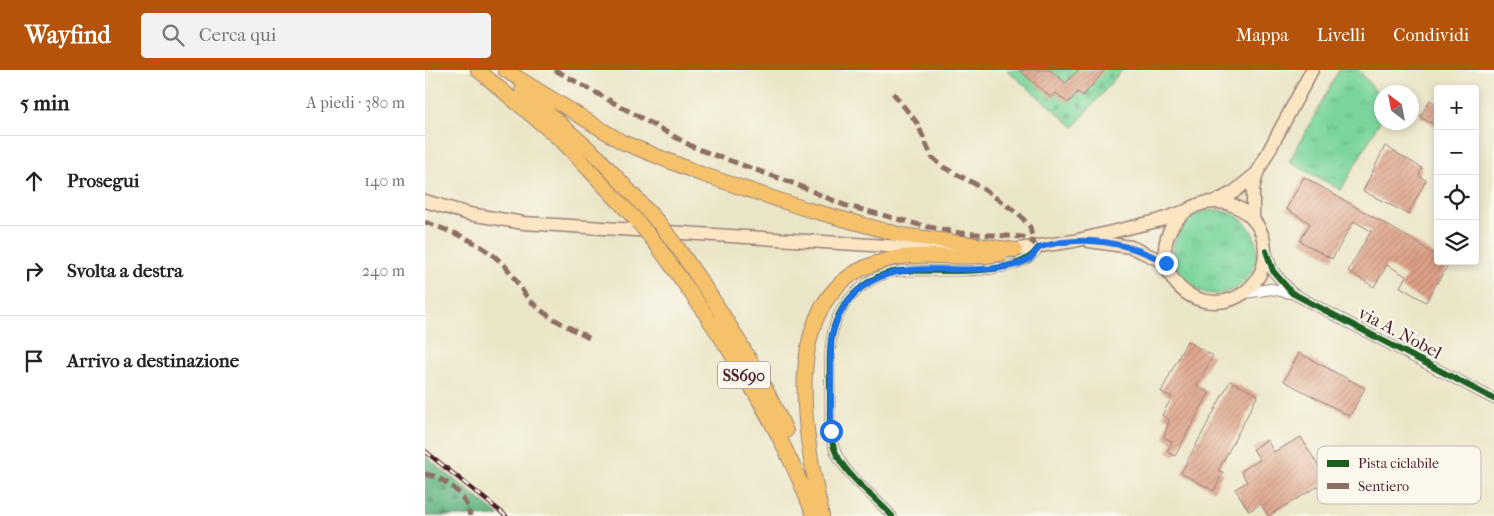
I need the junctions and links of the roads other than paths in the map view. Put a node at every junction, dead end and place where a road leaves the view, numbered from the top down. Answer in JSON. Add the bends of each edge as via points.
{"nodes":[{"id":1,"x":472,"y":70,"type":"edge"},
{"id":2,"x":478,"y":70,"type":"edge"},
{"id":3,"x":498,"y":70,"type":"edge"},
{"id":4,"x":505,"y":70,"type":"edge"},
{"id":5,"x":1312,"y":70,"type":"edge"},
{"id":6,"x":511,"y":97,"type":"junction"},
{"id":7,"x":1257,"y":173,"type":"junction"},
{"id":8,"x":425,"y":201,"type":"edge"},
{"id":9,"x":1215,"y":202,"type":"junction"},
{"id":10,"x":1186,"y":211,"type":"junction"},
{"id":11,"x":1253,"y":219,"type":"junction"},
{"id":12,"x":1074,"y":241,"type":"junction"},
{"id":13,"x":1038,"y":248,"type":"junction"},
{"id":14,"x":1015,"y":250,"type":"junction"},
{"id":15,"x":1266,"y":251,"type":"junction"},
{"id":16,"x":1166,"y":263,"type":"junction"},
{"id":17,"x":1245,"y":293,"type":"junction"},
{"id":18,"x":1293,"y":293,"type":"junction"},
{"id":19,"x":1494,"y":399,"type":"edge"},
{"id":20,"x":814,"y":516,"type":"edge"},
{"id":21,"x":818,"y":516,"type":"edge"},
{"id":22,"x":822,"y":516,"type":"edge"},
{"id":23,"x":891,"y":516,"type":"edge"}],
"edges":[{"from":1,"to":6,"type":"highway"},
{"from":2,"to":6,"type":"highway","number":"SS690"},
{"from":3,"to":21,"type":"highway","number":"SS690","bridge":true,"via":[[598,157],[659,223],[717,302],[758,372],[798,459]]},
{"from":4,"to":14,"type":"highway","via":[[622,142],[693,172],[895,234]]},
{"from":5,"to":7,"type":"main road"},
{"from":6,"to":20,"type":"highway","number":"SS690","bridge":true,"via":[[563,142],[656,244],[762,404],[793,464]]},
{"from":7,"to":9,"type":"main road","via":[[1234,192]]},
{"from":7,"to":11,"type":"main road","via":[[1253,189]]},
{"from":8,"to":14,"type":"main road","via":[[482,217],[530,224],[818,243],[968,251]]},
{"from":9,"to":10,"type":"main road","via":[[1199,204]]},
{"from":9,"to":11,"type":"main road","via":[[1242,209]]},
{"from":10,"to":12,"type":"main road"},
{"from":10,"to":16,"type":"main road","via":[[1168,234]]},
{"from":11,"to":15,"type":"main road","via":[[1260,228]]},
{"from":12,"to":13,"type":"main road"},
{"from":12,"to":16,"type":"main road","via":[[1131,247]]},
{"from":13,"to":14,"type":"main road"},
{"from":13,"to":23,"type":"street","via":[[1027,260],[1004,267],[886,273],[861,288],[839,315],[831,343],[833,445],[843,464]]},
{"from":14,"to":22,"type":"highway","via":[[975,257],[884,260],[855,274],[831,296],[810,338],[804,391],[807,442]]},
{"from":15,"to":17,"type":"main road","via":[[1260,275]]},
{"from":15,"to":18,"type":"street","via":[[1273,271]]},
{"from":16,"to":17,"type":"main road","via":[[1173,280],[1193,298],[1220,302],[1233,300]]},
{"from":17,"to":18,"type":"street","via":[[1271,289]]},
{"from":18,"to":19,"type":"street","name":"via A. Nobel"}]}
